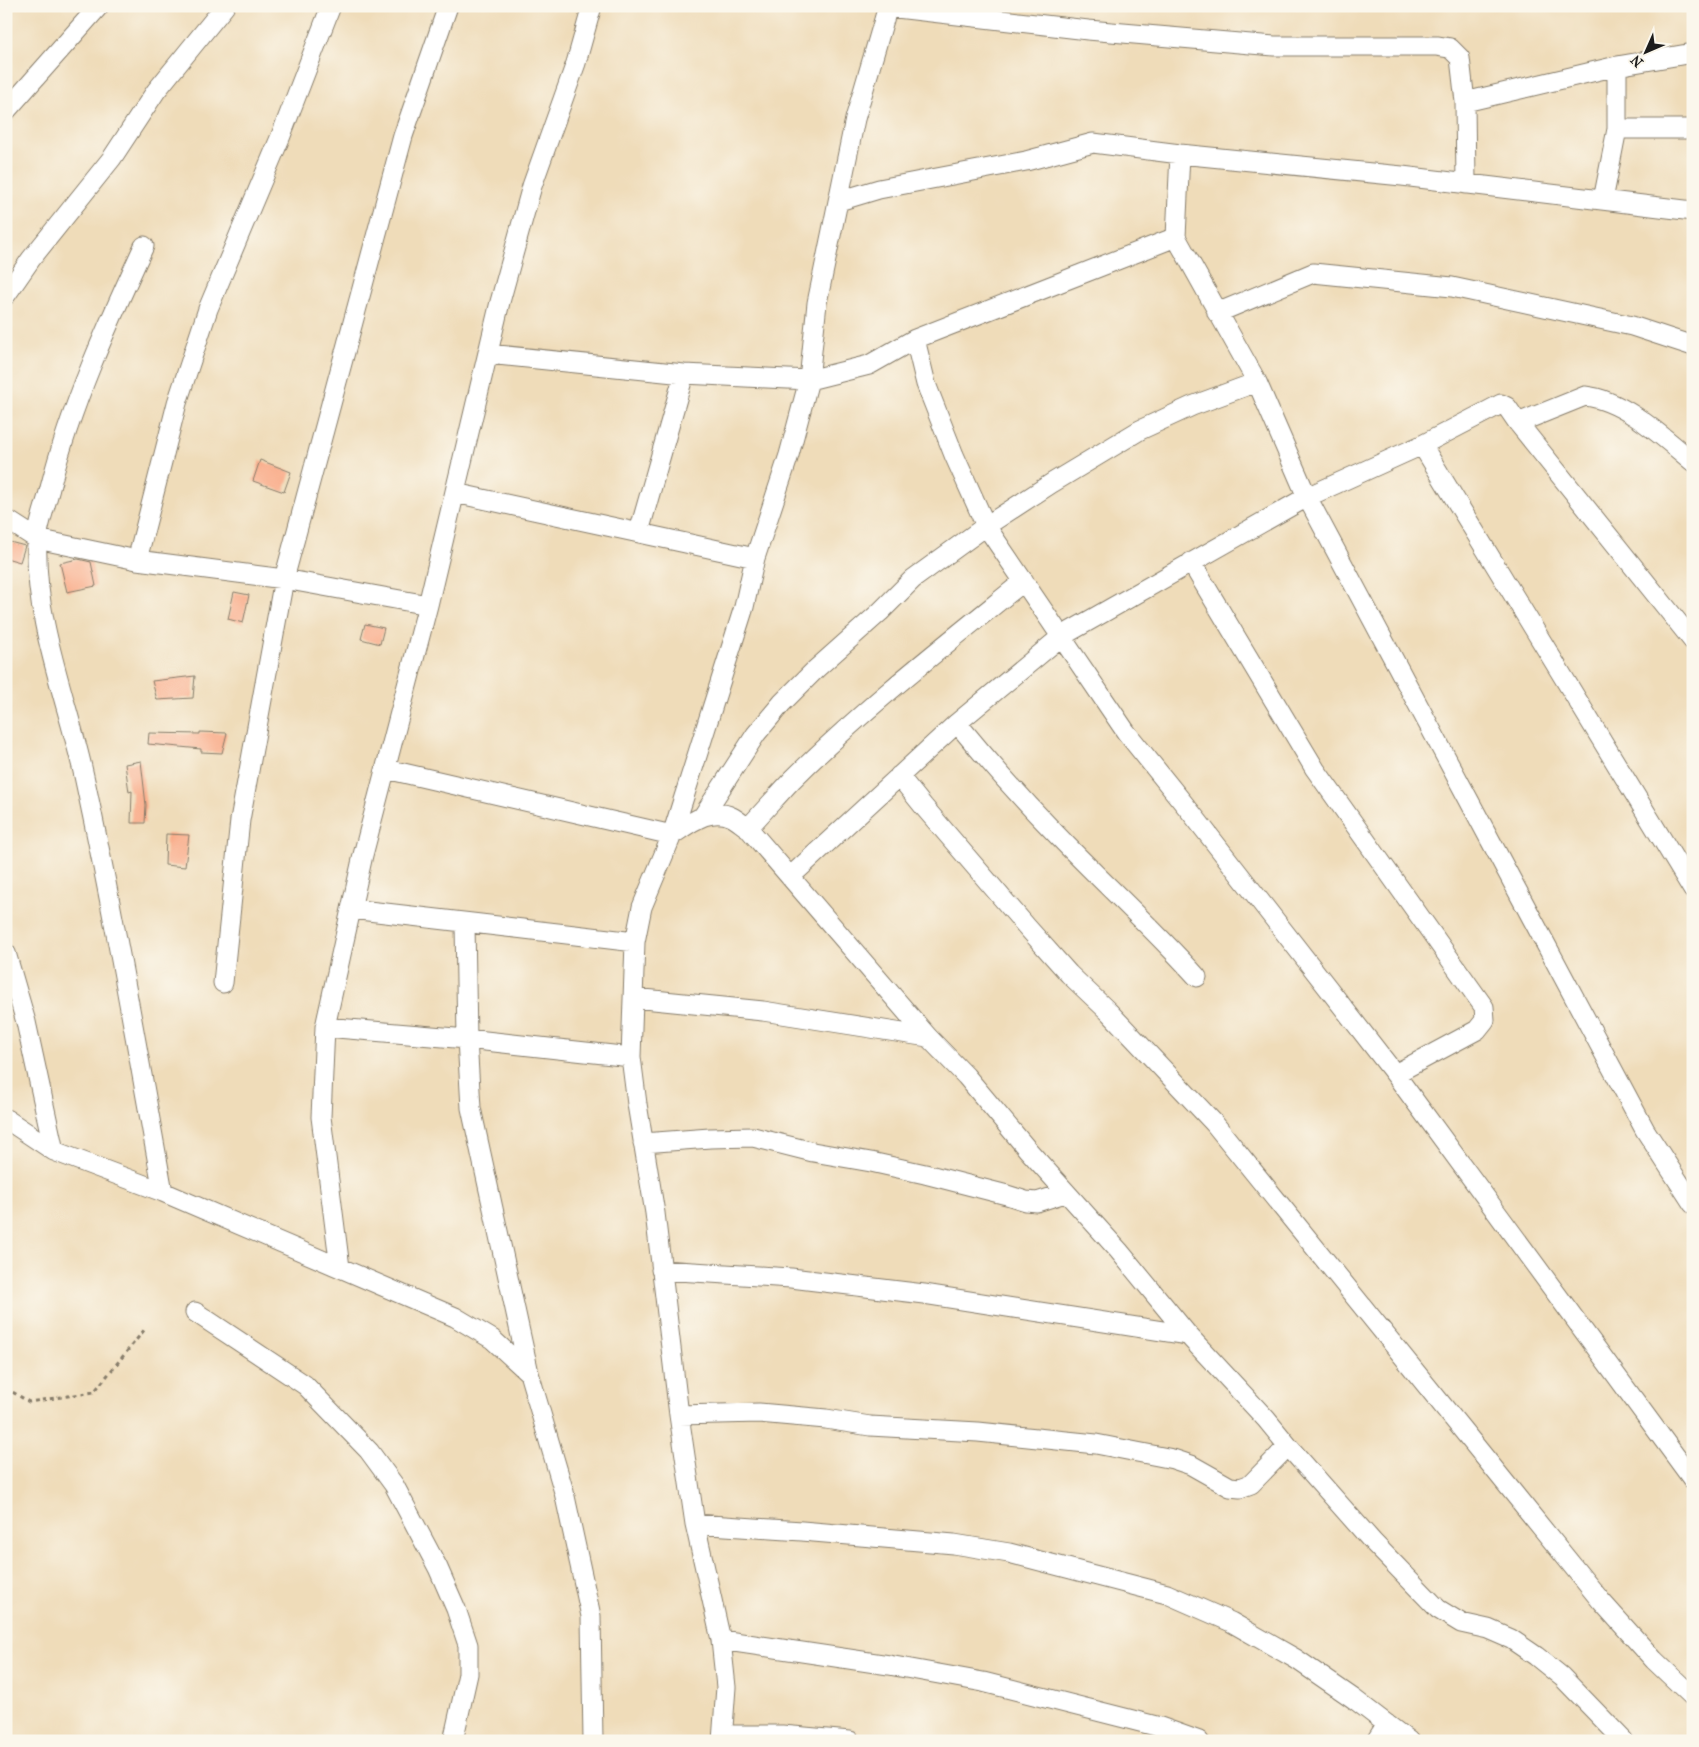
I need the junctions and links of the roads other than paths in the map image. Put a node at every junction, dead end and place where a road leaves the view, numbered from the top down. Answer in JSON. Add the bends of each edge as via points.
{"nodes":[{"id":1,"x":99,"y":6,"type":"edge"},
{"id":2,"x":225,"y":6,"type":"edge"},
{"id":3,"x":331,"y":6,"type":"edge"},
{"id":4,"x":448,"y":6,"type":"edge"},
{"id":5,"x":592,"y":6,"type":"edge"},
{"id":6,"x":888,"y":7,"type":"edge"},
{"id":7,"x":1693,"y":54,"type":"edge"},
{"id":8,"x":1617,"y":66,"type":"junction"},
{"id":9,"x":1465,"y":102,"type":"junction"},
{"id":10,"x":6,"y":111,"type":"edge"},
{"id":11,"x":1616,"y":129,"type":"junction"},
{"id":12,"x":1693,"y":129,"type":"edge"},
{"id":13,"x":1180,"y":154,"type":"junction"},
{"id":14,"x":1466,"y":184,"type":"junction"},
{"id":15,"x":1603,"y":200,"type":"junction"},
{"id":16,"x":839,"y":201,"type":"junction"},
{"id":17,"x":1693,"y":211,"type":"edge"},
{"id":18,"x":1176,"y":237,"type":"junction"},
{"id":19,"x":144,"y":246,"type":"dead end"},
{"id":20,"x":6,"y":295,"type":"edge"},
{"id":21,"x":1217,"y":313,"type":"junction"},
{"id":22,"x":915,"y":339,"type":"junction"},
{"id":23,"x":1693,"y":346,"type":"edge"},
{"id":24,"x":488,"y":354,"type":"junction"},
{"id":25,"x":684,"y":374,"type":"junction"},
{"id":26,"x":809,"y":380,"type":"junction"},
{"id":27,"x":1257,"y":382,"type":"junction"},
{"id":28,"x":1518,"y":423,"type":"junction"},
{"id":29,"x":1422,"y":445,"type":"junction"},
{"id":30,"x":1693,"y":462,"type":"edge"},
{"id":31,"x":455,"y":493,"type":"junction"},
{"id":32,"x":1307,"y":497,"type":"junction"},
{"id":33,"x":6,"y":519,"type":"edge"},
{"id":34,"x":986,"y":526,"type":"junction"},
{"id":35,"x":639,"y":532,"type":"junction"},
{"id":36,"x":37,"y":539,"type":"junction"},
{"id":37,"x":756,"y":558,"type":"junction"},
{"id":38,"x":137,"y":560,"type":"junction"},
{"id":39,"x":1192,"y":562,"type":"junction"},
{"id":40,"x":284,"y":578,"type":"junction"},
{"id":41,"x":1024,"y":581,"type":"junction"},
{"id":42,"x":428,"y":605,"type":"junction"},
{"id":43,"x":1062,"y":636,"type":"junction"},
{"id":44,"x":1693,"y":641,"type":"edge"},
{"id":45,"x":957,"y":723,"type":"junction"},
{"id":46,"x":386,"y":769,"type":"junction"},
{"id":47,"x":899,"y":776,"type":"junction"},
{"id":48,"x":703,"y":816,"type":"junction"},
{"id":49,"x":748,"y":828,"type":"junction"},
{"id":50,"x":672,"y":835,"type":"junction"},
{"id":51,"x":790,"y":877,"type":"junction"},
{"id":52,"x":1693,"y":890,"type":"edge"},
{"id":53,"x":351,"y":910,"type":"junction"},
{"id":54,"x":466,"y":924,"type":"junction"},
{"id":55,"x":634,"y":942,"type":"junction"},
{"id":56,"x":6,"y":953,"type":"edge"},
{"id":57,"x":1197,"y":977,"type":"dead end"},
{"id":58,"x":223,"y":983,"type":"dead end"},
{"id":59,"x":634,"y":998,"type":"junction"},
{"id":60,"x":325,"y":1027,"type":"junction"},
{"id":61,"x":928,"y":1037,"type":"junction"},
{"id":62,"x":467,"y":1039,"type":"junction"},
{"id":63,"x":631,"y":1057,"type":"junction"},
{"id":64,"x":1395,"y":1074,"type":"junction"},
{"id":65,"x":6,"y":1119,"type":"edge"},
{"id":66,"x":643,"y":1143,"type":"junction"},
{"id":67,"x":54,"y":1150,"type":"junction"},
{"id":68,"x":163,"y":1192,"type":"junction"},
{"id":69,"x":1065,"y":1192,"type":"junction"},
{"id":70,"x":1693,"y":1204,"type":"edge"},
{"id":71,"x":340,"y":1268,"type":"junction"},
{"id":72,"x":661,"y":1270,"type":"junction"},
{"id":73,"x":195,"y":1312,"type":"dead end"},
{"id":74,"x":1188,"y":1335,"type":"junction"},
{"id":75,"x":529,"y":1373,"type":"junction"},
{"id":76,"x":679,"y":1415,"type":"junction"},
{"id":77,"x":1288,"y":1446,"type":"junction"},
{"id":78,"x":1693,"y":1480,"type":"edge"},
{"id":79,"x":695,"y":1524,"type":"junction"},
{"id":80,"x":721,"y":1640,"type":"junction"},
{"id":81,"x":1693,"y":1697,"type":"edge"},
{"id":82,"x":1387,"y":1724,"type":"junction"},
{"id":83,"x":722,"y":1738,"type":"edge"},
{"id":84,"x":453,"y":1741,"type":"edge"},
{"id":85,"x":592,"y":1741,"type":"edge"},
{"id":86,"x":850,"y":1741,"type":"edge"},
{"id":87,"x":1199,"y":1741,"type":"edge"},
{"id":88,"x":1376,"y":1741,"type":"edge"},
{"id":89,"x":1409,"y":1741,"type":"edge"},
{"id":90,"x":1624,"y":1741,"type":"edge"}],
"edges":[{"from":1,"to":10,"type":"street"},
{"from":2,"to":20,"type":"street","via":[[156,91],[112,158]]},
{"from":3,"to":38,"type":"street","via":[[208,309],[177,403]]},
{"from":4,"to":40,"type":"street","via":[[403,136]]},
{"from":5,"to":24,"type":"street","via":[[576,63],[532,186]]},
{"from":6,"to":9,"type":"street","via":[[1088,30],[1274,46],[1450,48],[1460,58]]},
{"from":6,"to":16,"type":"street","via":[[855,119]]},
{"from":7,"to":8,"type":"street"},
{"from":8,"to":9,"type":"street"},
{"from":8,"to":11,"type":"street"},
{"from":9,"to":14,"type":"street"},
{"from":11,"to":12,"type":"street"},
{"from":11,"to":15,"type":"street"},
{"from":13,"to":14,"type":"street"},
{"from":13,"to":16,"type":"street","via":[[1093,143],[1026,161],[879,189]]},
{"from":13,"to":18,"type":"street"},
{"from":14,"to":15,"type":"street"},
{"from":15,"to":17,"type":"street"},
{"from":16,"to":26,"type":"street","via":[[817,303]]},
{"from":18,"to":21,"type":"street"},
{"from":18,"to":22,"type":"street"},
{"from":19,"to":36,"type":"street","via":[[77,404],[56,463]]},
{"from":21,"to":23,"type":"street","via":[[1313,273],[1452,287],[1632,326]]},
{"from":21,"to":27,"type":"street"},
{"from":22,"to":26,"type":"street","via":[[869,365]]},
{"from":22,"to":34,"type":"street","via":[[926,384]]},
{"from":24,"to":25,"type":"street"},
{"from":24,"to":31,"type":"street"},
{"from":25,"to":26,"type":"street"},
{"from":25,"to":35,"type":"street"},
{"from":26,"to":37,"type":"street"},
{"from":27,"to":32,"type":"street"},
{"from":27,"to":34,"type":"street","via":[[1140,430]]},
{"from":28,"to":29,"type":"street","via":[[1501,404]]},
{"from":28,"to":30,"type":"street","via":[[1585,396],[1596,397],[1612,402]]},
{"from":28,"to":44,"type":"street"},
{"from":29,"to":32,"type":"street"},
{"from":29,"to":52,"type":"street"},
{"from":31,"to":35,"type":"street"},
{"from":31,"to":42,"type":"street"},
{"from":32,"to":39,"type":"street"},
{"from":32,"to":70,"type":"street","via":[[1645,1130]]},
{"from":33,"to":36,"type":"street"},
{"from":34,"to":41,"type":"street"},
{"from":34,"to":48,"type":"street","via":[[913,579],[816,669],[756,734]]},
{"from":35,"to":37,"type":"street"},
{"from":36,"to":38,"type":"street"},
{"from":36,"to":68,"type":"street","via":[[40,602],[83,773],[116,930]]},
{"from":37,"to":50,"type":"street","via":[[744,607]]},
{"from":38,"to":40,"type":"street"},
{"from":39,"to":43,"type":"street"},
{"from":39,"to":64,"type":"street","via":[[1315,769],[1484,1007],[1485,1020],[1477,1030]]},
{"from":40,"to":42,"type":"street"},
{"from":40,"to":58,"type":"street","via":[[240,820]]},
{"from":41,"to":43,"type":"street"},
{"from":41,"to":49,"type":"street","via":[[856,721]]},
{"from":42,"to":46,"type":"street"},
{"from":43,"to":45,"type":"street"},
{"from":43,"to":64,"type":"street","via":[[1126,732]]},
{"from":45,"to":47,"type":"street"},
{"from":45,"to":57,"type":"street","via":[[1032,808]]},
{"from":46,"to":50,"type":"street"},
{"from":46,"to":53,"type":"street"},
{"from":47,"to":51,"type":"street"},
{"from":47,"to":81,"type":"street","via":[[1069,974],[1214,1123],[1601,1601],[1654,1660]]},
{"from":48,"to":49,"type":"street","via":[[731,816]]},
{"from":48,"to":50,"type":"street"},
{"from":49,"to":51,"type":"street"},
{"from":50,"to":55,"type":"street","via":[[642,907]]},
{"from":51,"to":61,"type":"street"},
{"from":53,"to":54,"type":"street"},
{"from":53,"to":60,"type":"street"},
{"from":54,"to":55,"type":"street"},
{"from":54,"to":62,"type":"street"},
{"from":55,"to":59,"type":"street"},
{"from":56,"to":67,"type":"street","via":[[26,1022]]},
{"from":59,"to":61,"type":"street","via":[[763,1011]]},
{"from":59,"to":63,"type":"street"},
{"from":60,"to":62,"type":"street"},
{"from":60,"to":71,"type":"street","via":[[321,1117]]},
{"from":61,"to":69,"type":"street","via":[[966,1076]]},
{"from":62,"to":63,"type":"street"},
{"from":62,"to":75,"type":"street","via":[[471,1108]]},
{"from":63,"to":66,"type":"street"},
{"from":64,"to":78,"type":"street"},
{"from":65,"to":67,"type":"street"},
{"from":66,"to":69,"type":"street","via":[[753,1137],[925,1174],[1026,1202],[1037,1202]]},
{"from":66,"to":72,"type":"street"},
{"from":67,"to":68,"type":"street"},
{"from":68,"to":71,"type":"street"},
{"from":69,"to":74,"type":"street","via":[[1119,1250]]},
{"from":71,"to":75,"type":"street","via":[[456,1317],[492,1339]]},
{"from":72,"to":74,"type":"street","via":[[791,1278],[914,1293]]},
{"from":72,"to":76,"type":"street"},
{"from":73,"to":84,"type":"street","via":[[305,1385],[369,1451],[394,1485],[438,1568],[468,1645],[468,1674]]},
{"from":74,"to":77,"type":"street"},
{"from":75,"to":85,"type":"street","via":[[564,1492],[591,1616]]},
{"from":76,"to":77,"type":"street","via":[[759,1413],[870,1426],[978,1432],[1096,1444],[1173,1459],[1191,1465],[1230,1487],[1240,1488],[1251,1484]]},
{"from":76,"to":79,"type":"street"},
{"from":77,"to":90,"type":"street","via":[[1372,1541],[1438,1609],[1461,1623],[1511,1639],[1536,1656],[1562,1677]]},
{"from":79,"to":80,"type":"street"},
{"from":79,"to":82,"type":"street","via":[[954,1544],[1009,1553],[1167,1594],[1230,1622],[1296,1659]]},
{"from":80,"to":83,"type":"street","via":[[726,1687]]},
{"from":80,"to":87,"type":"street","via":[[983,1682],[1160,1727]]},
{"from":82,"to":88,"type":"street"},
{"from":82,"to":89,"type":"street"},
{"from":83,"to":86,"type":"street","via":[[782,1735]]}]}
